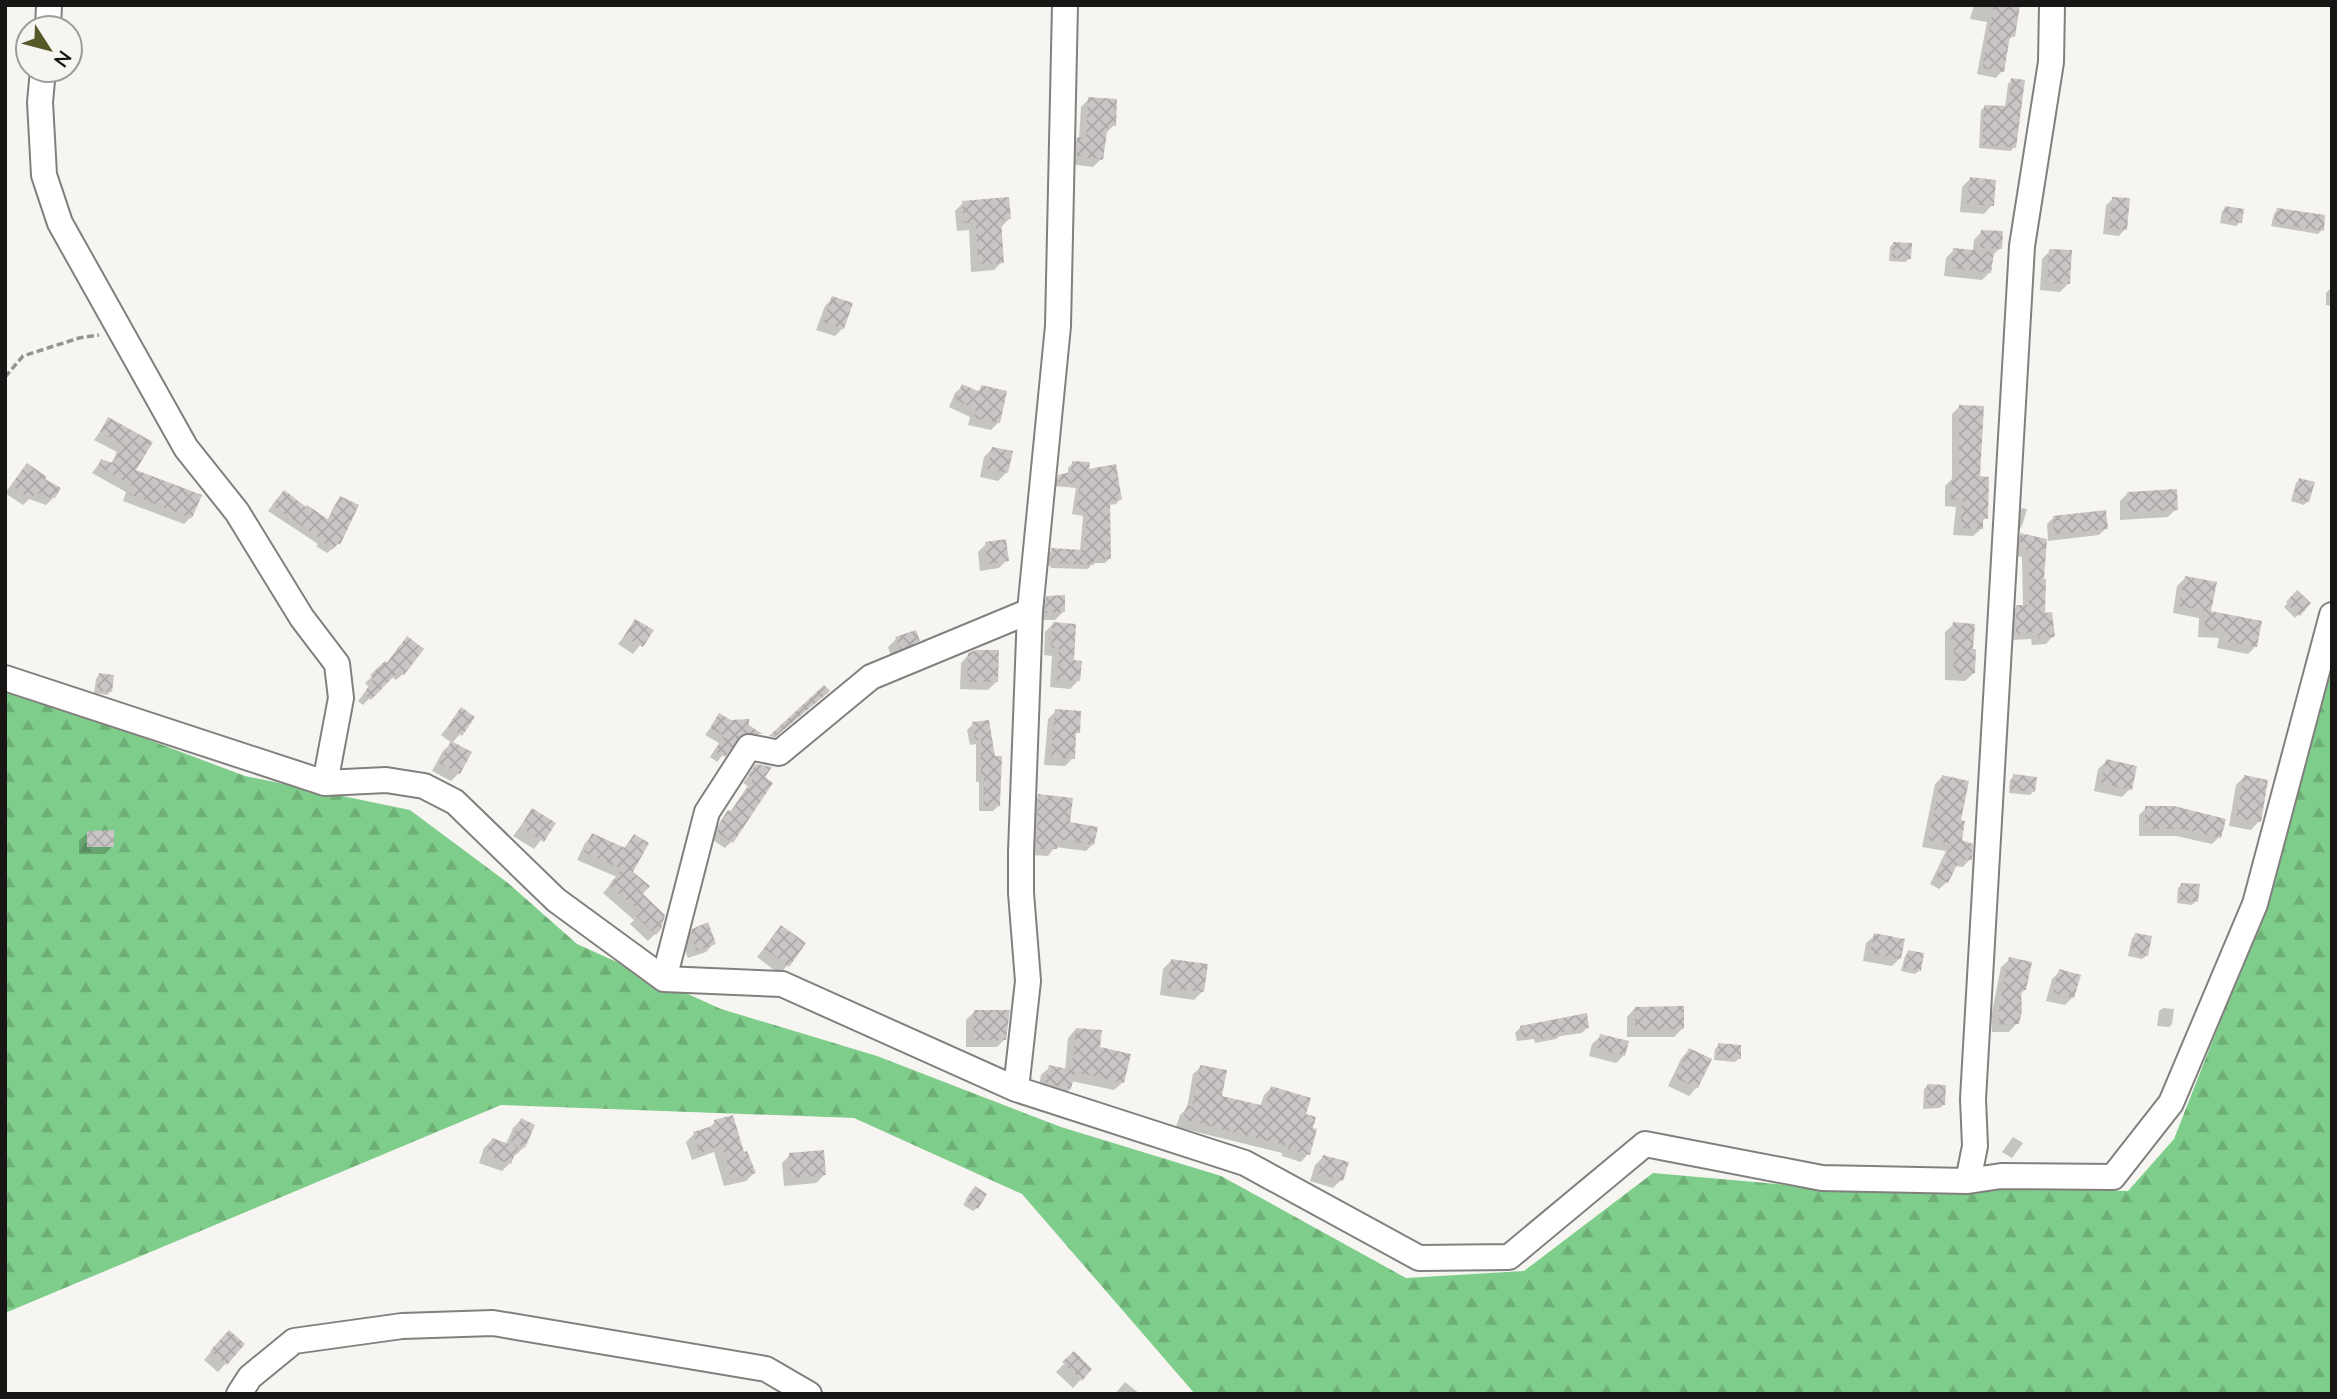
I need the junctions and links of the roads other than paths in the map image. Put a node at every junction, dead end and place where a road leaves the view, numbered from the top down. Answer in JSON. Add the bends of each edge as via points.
{"nodes":[{"id":1,"x":1065,"y":5,"type":"edge"},
{"id":2,"x":2052,"y":5,"type":"edge"},
{"id":3,"x":42,"y":84,"type":"edge"},
{"id":4,"x":1030,"y":611,"type":"junction"},
{"id":5,"x":2332,"y":615,"type":"edge"},
{"id":6,"x":5,"y":678,"type":"edge"},
{"id":7,"x":325,"y":783,"type":"junction"},
{"id":8,"x":664,"y":979,"type":"junction"},
{"id":9,"x":1016,"y":1089,"type":"junction"},
{"id":10,"x":1968,"y":1181,"type":"junction"},
{"id":11,"x":239,"y":1394,"type":"edge"},
{"id":12,"x":809,"y":1394,"type":"edge"}],
"edges":[{"from":1,"to":4,"type":"street","via":[[1058,326]]},
{"from":2,"to":10,"type":"street","via":[[2051,62],[2022,246],[1973,1099],[1975,1146]]},
{"from":3,"to":7,"type":"street","via":[[44,175],[60,223],[186,448],[237,512],[302,618],[337,664],[341,698]]},
{"from":4,"to":8,"type":"street","via":[[871,677],[779,753],[749,747],[707,812]]},
{"from":4,"to":9,"type":"street","via":[[1021,852],[1028,981]]},
{"from":5,"to":10,"type":"street","via":[[2255,904],[2171,1103],[2113,1177],[2001,1176]]},
{"from":6,"to":7,"type":"street"},
{"from":7,"to":8,"type":"street","via":[[386,780],[424,786],[455,802],[556,900]]},
{"from":8,"to":9,"type":"street","via":[[782,984]]},
{"from":9,"to":10,"type":"street","via":[[1245,1163],[1419,1258],[1509,1257],[1645,1144],[1822,1178]]},
{"from":11,"to":12,"type":"street","via":[[250,1377],[294,1341],[402,1326],[493,1323],[766,1369]]}]}
